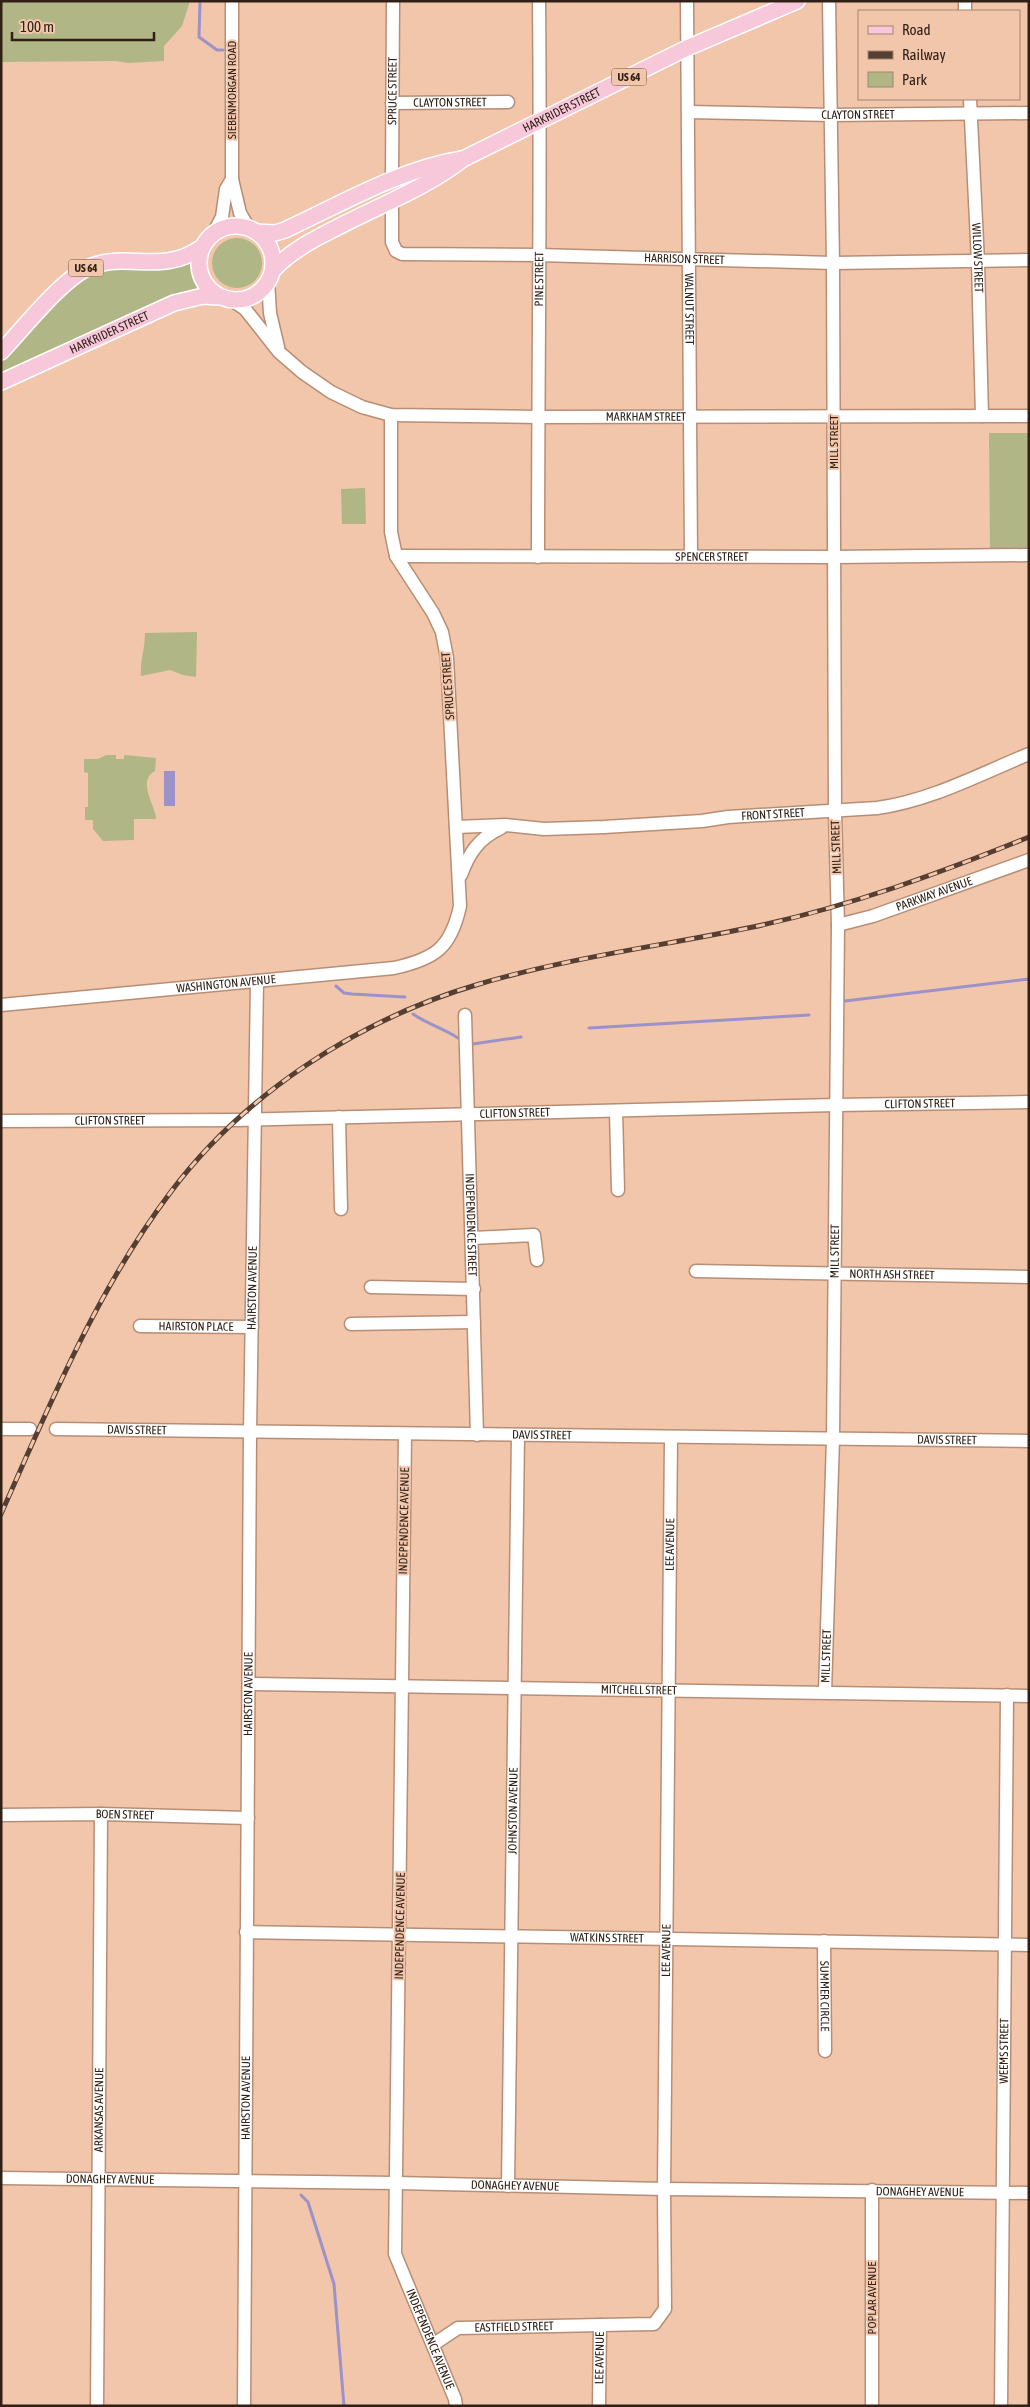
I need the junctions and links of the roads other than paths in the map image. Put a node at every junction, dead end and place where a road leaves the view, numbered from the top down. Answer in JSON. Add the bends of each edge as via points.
{"nodes":[{"id":1,"x":232,"y":1,"type":"edge"},
{"id":2,"x":393,"y":1,"type":"edge"},
{"id":3,"x":539,"y":1,"type":"edge"},
{"id":4,"x":687,"y":1,"type":"edge"},
{"id":5,"x":798,"y":1,"type":"edge"},
{"id":6,"x":830,"y":1,"type":"edge"},
{"id":7,"x":687,"y":48,"type":"junction"},
{"id":8,"x":970,"y":100,"type":"edge"},
{"id":9,"x":508,"y":102,"type":"dead end"},
{"id":10,"x":392,"y":103,"type":"junction"},
{"id":11,"x":688,"y":112,"type":"junction"},
{"id":12,"x":1029,"y":113,"type":"edge"},
{"id":13,"x":971,"y":114,"type":"junction"},
{"id":14,"x":831,"y":115,"type":"junction"},
{"id":15,"x":541,"y":120,"type":"junction"},
{"id":16,"x":463,"y":159,"type":"junction"},
{"id":17,"x":232,"y":179,"type":"junction"},
{"id":18,"x":392,"y":181,"type":"junction"},
{"id":19,"x":392,"y":199,"type":"junction"},
{"id":20,"x":252,"y":229,"type":"junction"},
{"id":21,"x":213,"y":234,"type":"junction"},
{"id":22,"x":202,"y":247,"type":"junction"},
{"id":23,"x":538,"y":255,"type":"junction"},
{"id":24,"x":689,"y":258,"type":"junction"},
{"id":25,"x":1029,"y":260,"type":"edge"},
{"id":26,"x":978,"y":262,"type":"junction"},
{"id":27,"x":833,"y":263,"type":"junction"},
{"id":28,"x":270,"y":276,"type":"junction"},
{"id":29,"x":224,"y":298,"type":"junction"},
{"id":30,"x":1,"y":352,"type":"edge"},
{"id":31,"x":279,"y":352,"type":"junction"},
{"id":32,"x":1,"y":382,"type":"edge"},
{"id":33,"x":392,"y":415,"type":"junction"},
{"id":34,"x":690,"y":416,"type":"junction"},
{"id":35,"x":834,"y":416,"type":"junction"},
{"id":36,"x":982,"y":416,"type":"junction"},
{"id":37,"x":1029,"y":416,"type":"edge"},
{"id":38,"x":538,"y":417,"type":"junction"},
{"id":39,"x":396,"y":556,"type":"junction"},
{"id":40,"x":690,"y":556,"type":"junction"},
{"id":41,"x":1029,"y":556,"type":"edge"},
{"id":42,"x":538,"y":557,"type":"junction"},
{"id":43,"x":833,"y":558,"type":"junction"},
{"id":44,"x":1029,"y":754,"type":"edge"},
{"id":45,"x":835,"y":812,"type":"junction"},
{"id":46,"x":506,"y":825,"type":"junction"},
{"id":47,"x":456,"y":827,"type":"junction"},
{"id":48,"x":1029,"y":860,"type":"edge"},
{"id":49,"x":460,"y":880,"type":"junction"},
{"id":50,"x":838,"y":925,"type":"junction"},
{"id":51,"x":257,"y":981,"type":"junction"},
{"id":52,"x":1,"y":1005,"type":"edge"},
{"id":53,"x":465,"y":1016,"type":"dead end"},
{"id":54,"x":1029,"y":1102,"type":"edge"},
{"id":55,"x":836,"y":1105,"type":"junction"},
{"id":56,"x":616,"y":1111,"type":"junction"},
{"id":57,"x":469,"y":1114,"type":"junction"},
{"id":58,"x":339,"y":1117,"type":"junction"},
{"id":59,"x":256,"y":1119,"type":"junction"},
{"id":60,"x":1,"y":1121,"type":"edge"},
{"id":61,"x":618,"y":1190,"type":"dead end"},
{"id":62,"x":341,"y":1210,"type":"dead end"},
{"id":63,"x":472,"y":1238,"type":"junction"},
{"id":64,"x":537,"y":1260,"type":"dead end"},
{"id":65,"x":696,"y":1271,"type":"dead end"},
{"id":66,"x":835,"y":1274,"type":"junction"},
{"id":67,"x":1029,"y":1277,"type":"edge"},
{"id":68,"x":372,"y":1286,"type":"dead end"},
{"id":69,"x":474,"y":1288,"type":"junction"},
{"id":70,"x":474,"y":1322,"type":"junction"},
{"id":71,"x":351,"y":1324,"type":"dead end"},
{"id":72,"x":140,"y":1326,"type":"dead end"},
{"id":73,"x":252,"y":1327,"type":"junction"},
{"id":74,"x":1,"y":1429,"type":"edge"},
{"id":75,"x":30,"y":1429,"type":"dead end"},
{"id":76,"x":56,"y":1429,"type":"dead end"},
{"id":77,"x":250,"y":1432,"type":"junction"},
{"id":78,"x":405,"y":1435,"type":"junction"},
{"id":79,"x":477,"y":1435,"type":"junction"},
{"id":80,"x":518,"y":1435,"type":"junction"},
{"id":81,"x":671,"y":1438,"type":"junction"},
{"id":82,"x":833,"y":1438,"type":"junction"},
{"id":83,"x":1029,"y":1441,"type":"edge"},
{"id":84,"x":249,"y":1684,"type":"junction"},
{"id":85,"x":401,"y":1686,"type":"junction"},
{"id":86,"x":514,"y":1687,"type":"junction"},
{"id":87,"x":668,"y":1689,"type":"junction"},
{"id":88,"x":825,"y":1692,"type":"junction"},
{"id":89,"x":1007,"y":1696,"type":"junction"},
{"id":90,"x":1029,"y":1696,"type":"edge"},
{"id":91,"x":101,"y":1814,"type":"junction"},
{"id":92,"x":1,"y":1815,"type":"edge"},
{"id":93,"x":248,"y":1818,"type":"junction"},
{"id":94,"x":246,"y":1932,"type":"junction"},
{"id":95,"x":400,"y":1936,"type":"junction"},
{"id":96,"x":513,"y":1937,"type":"junction"},
{"id":97,"x":666,"y":1939,"type":"junction"},
{"id":98,"x":824,"y":1941,"type":"junction"},
{"id":99,"x":1006,"y":1945,"type":"junction"},
{"id":100,"x":1029,"y":1945,"type":"edge"},
{"id":101,"x":825,"y":2050,"type":"dead end"},
{"id":102,"x":1,"y":2178,"type":"edge"},
{"id":103,"x":99,"y":2179,"type":"junction"},
{"id":104,"x":245,"y":2182,"type":"junction"},
{"id":105,"x":396,"y":2183,"type":"junction"},
{"id":106,"x":508,"y":2186,"type":"junction"},
{"id":107,"x":664,"y":2189,"type":"junction"},
{"id":108,"x":872,"y":2190,"type":"junction"},
{"id":109,"x":1002,"y":2192,"type":"junction"},
{"id":110,"x":1029,"y":2192,"type":"edge"},
{"id":111,"x":600,"y":2325,"type":"junction"},
{"id":112,"x":434,"y":2344,"type":"junction"},
{"id":113,"x":97,"y":2406,"type":"edge"},
{"id":114,"x":244,"y":2406,"type":"edge"},
{"id":115,"x":456,"y":2406,"type":"edge"},
{"id":116,"x":599,"y":2406,"type":"edge"},
{"id":117,"x":872,"y":2406,"type":"edge"},
{"id":118,"x":1001,"y":2406,"type":"edge"}],
"edges":[{"from":1,"to":17,"type":"street","name":"SIEBENMORGAN ROAD"},
{"from":2,"to":10,"type":"street","name":"SPRUCE STREET"},
{"from":3,"to":15,"type":"street","name":"PINE STREET"},
{"from":4,"to":7,"type":"street","name":"WALNUT STREET"},
{"from":5,"to":7,"type":"main road","name":"HARKRIDER STREET","number":"US 64"},
{"from":6,"to":14,"type":"street","name":"MILL STREET"},
{"from":7,"to":11,"type":"street","name":"WALNUT STREET"},
{"from":7,"to":15,"type":"main road","name":"HARKRIDER STREET","number":"US 64"},
{"from":8,"to":13,"type":"street","name":"WILLOW STREET"},
{"from":9,"to":10,"type":"street","name":"CLAYTON STREET"},
{"from":10,"to":18,"type":"street","name":"SPRUCE STREET"},
{"from":11,"to":14,"type":"street","name":"CLAYTON STREET"},
{"from":11,"to":24,"type":"street","name":"WALNUT STREET"},
{"from":12,"to":13,"type":"street","name":"CLAYTON STREET"},
{"from":13,"to":14,"type":"street","name":"CLAYTON STREET"},
{"from":13,"to":26,"type":"street","name":"WILLOW STREET"},
{"from":14,"to":27,"type":"street","name":"MILL STREET"},
{"from":15,"to":16,"type":"main road","name":"HARKRIDER STREET","number":"US 64"},
{"from":15,"to":23,"type":"street","name":"PINE STREET"},
{"from":16,"to":18,"type":"main road","name":"HARKRIDER STREET","number":"US 64","via":[[437,163]]},
{"from":16,"to":19,"type":"main road","name":"HARKRIDER STREET","number":"US 64","via":[[441,177]]},
{"from":17,"to":20,"type":"street","name":"SIEBENMORGAN ROAD","via":[[240,213]]},
{"from":17,"to":21,"type":"street","name":"SIEBENMORGAN ROAD","via":[[226,189],[222,217]]},
{"from":18,"to":20,"type":"main road","name":"HARKRIDER STREET","number":"US 64","via":[[285,230],[275,233]]},
{"from":19,"to":23,"type":"street","name":"HARRISON STREET","via":[[392,242],[400,254]]},
{"from":19,"to":28,"type":"main road","name":"HARKRIDER STREET","number":"US 64","via":[[302,246]]},
{"from":20,"to":21,"type":"main road","via":[[233,226]]},
{"from":20,"to":28,"type":"main road","via":[[271,251]]},
{"from":21,"to":22,"type":"main road"},
{"from":22,"to":29,"type":"main road","via":[[199,263],[203,280],[210,291]]},
{"from":22,"to":30,"type":"main road","number":"US 64","via":[[174,260],[106,262],[81,270]]},
{"from":23,"to":24,"type":"street","name":"HARRISON STREET"},
{"from":23,"to":38,"type":"street","name":"PINE STREET"},
{"from":24,"to":27,"type":"street","name":"HARRISON STREET"},
{"from":24,"to":34,"type":"street","name":"WALNUT STREET"},
{"from":25,"to":26,"type":"street","name":"HARRISON STREET"},
{"from":26,"to":27,"type":"street","name":"HARRISON STREET"},
{"from":26,"to":36,"type":"street","name":"WILLOW STREET"},
{"from":27,"to":35,"type":"street","name":"MILL STREET"},
{"from":28,"to":29,"type":"main road","via":[[253,296]]},
{"from":28,"to":31,"type":"street","via":[[270,313]]},
{"from":29,"to":31,"type":"street","name":"MARKHAM STREET","via":[[245,309]]},
{"from":29,"to":32,"type":"main road","name":"HARKRIDER STREET","via":[[203,296],[174,303]]},
{"from":31,"to":33,"type":"street","name":"MARKHAM STREET","via":[[331,392],[362,407]]},
{"from":33,"to":38,"type":"street","name":"MARKHAM STREET"},
{"from":33,"to":39,"type":"street","name":"SPRUCE STREET","via":[[391,532]]},
{"from":34,"to":35,"type":"street","name":"MARKHAM STREET"},
{"from":34,"to":38,"type":"street","name":"MARKHAM STREET"},
{"from":34,"to":40,"type":"street","name":"WALNUT STREET"},
{"from":35,"to":36,"type":"street","name":"MARKHAM STREET"},
{"from":35,"to":43,"type":"street","name":"MILL STREET"},
{"from":36,"to":37,"type":"street","name":"MARKHAM STREET"},
{"from":38,"to":42,"type":"street","name":"PINE STREET"},
{"from":39,"to":42,"type":"street","name":"SPENCER STREET"},
{"from":39,"to":47,"type":"street","name":"SPRUCE STREET","via":[[442,632],[447,658]]},
{"from":40,"to":42,"type":"street","name":"SPENCER STREET"},
{"from":40,"to":43,"type":"street","name":"SPENCER STREET"},
{"from":41,"to":43,"type":"street","name":"SPENCER STREET"},
{"from":43,"to":45,"type":"street","name":"MILL STREET"},
{"from":44,"to":45,"type":"street","name":"FRONT STREET","via":[[902,805]]},
{"from":45,"to":46,"type":"street","name":"FRONT STREET","via":[[544,829]]},
{"from":45,"to":50,"type":"street","name":"MILL STREET"},
{"from":46,"to":47,"type":"street","name":"FRONT STREET"},
{"from":46,"to":49,"type":"street","via":[[474,847]]},
{"from":47,"to":49,"type":"street","name":"SPRUCE STREET"},
{"from":48,"to":50,"type":"street","name":"PARKWAY AVENUE","via":[[873,916]]},
{"from":49,"to":51,"type":"street","name":"WASHINGTON AVENUE","via":[[456,927],[445,945],[417,963]]},
{"from":50,"to":55,"type":"street","name":"MILL STREET"},
{"from":51,"to":52,"type":"street","name":"WASHINGTON AVENUE"},
{"from":51,"to":59,"type":"street","name":"HAIRSTON AVENUE"},
{"from":53,"to":57,"type":"street","name":"INDEPENDENCE STREET"},
{"from":54,"to":55,"type":"street","name":"CLIFTON STREET"},
{"from":55,"to":56,"type":"street","name":"CLIFTON STREET"},
{"from":55,"to":66,"type":"street","name":"MILL STREET"},
{"from":56,"to":57,"type":"street","name":"CLIFTON STREET"},
{"from":56,"to":61,"type":"street"},
{"from":57,"to":58,"type":"street","name":"CLIFTON STREET"},
{"from":57,"to":63,"type":"street","name":"INDEPENDENCE STREET"},
{"from":58,"to":59,"type":"street","name":"CLIFTON STREET"},
{"from":58,"to":62,"type":"street"},
{"from":59,"to":60,"type":"street","name":"CLIFTON STREET"},
{"from":59,"to":73,"type":"street","name":"HAIRSTON AVENUE"},
{"from":63,"to":64,"type":"street","via":[[534,1235]]},
{"from":63,"to":69,"type":"street","name":"INDEPENDENCE STREET"},
{"from":65,"to":66,"type":"street","name":"NORTH ASH STREET"},
{"from":66,"to":67,"type":"street","name":"NORTH ASH STREET"},
{"from":66,"to":82,"type":"street","name":"MILL STREET"},
{"from":68,"to":69,"type":"street"},
{"from":69,"to":70,"type":"street","name":"INDEPENDENCE STREET"},
{"from":70,"to":71,"type":"street"},
{"from":70,"to":79,"type":"street","name":"INDEPENDENCE STREET"},
{"from":72,"to":73,"type":"street","name":"HAIRSTON PLACE"},
{"from":73,"to":77,"type":"street","name":"HAIRSTON AVENUE"},
{"from":74,"to":75,"type":"street"},
{"from":76,"to":77,"type":"street","name":"DAVIS STREET"},
{"from":77,"to":78,"type":"street","name":"DAVIS STREET"},
{"from":77,"to":84,"type":"street","name":"HAIRSTON AVENUE"},
{"from":78,"to":79,"type":"street","name":"DAVIS STREET"},
{"from":78,"to":85,"type":"street","name":"INDEPENDENCE AVENUE"},
{"from":79,"to":80,"type":"street","name":"DAVIS STREET"},
{"from":80,"to":81,"type":"street","name":"DAVIS STREET"},
{"from":80,"to":86,"type":"street","name":"JOHNSTON AVENUE"},
{"from":81,"to":82,"type":"street","name":"DAVIS STREET"},
{"from":81,"to":87,"type":"street","name":"LEE AVENUE"},
{"from":82,"to":83,"type":"street","name":"DAVIS STREET"},
{"from":82,"to":88,"type":"street","name":"MILL STREET"},
{"from":84,"to":85,"type":"street","name":"MITCHELL STREET"},
{"from":84,"to":93,"type":"street","name":"HAIRSTON AVENUE"},
{"from":85,"to":86,"type":"street","name":"MITCHELL STREET"},
{"from":85,"to":95,"type":"street","name":"INDEPENDENCE AVENUE"},
{"from":86,"to":87,"type":"street","name":"MITCHELL STREET"},
{"from":86,"to":96,"type":"street","name":"JOHNSTON AVENUE"},
{"from":87,"to":88,"type":"street","name":"MITCHELL STREET"},
{"from":87,"to":97,"type":"street","name":"LEE AVENUE"},
{"from":88,"to":89,"type":"street","name":"MITCHELL STREET"},
{"from":89,"to":90,"type":"street","name":"MITCHELL STREET"},
{"from":89,"to":99,"type":"street","name":"WEEMS STREET"},
{"from":91,"to":92,"type":"street","name":"BOEN STREET"},
{"from":91,"to":93,"type":"street","name":"BOEN STREET"},
{"from":91,"to":103,"type":"street","name":"ARKANSAS AVENUE"},
{"from":93,"to":94,"type":"street","name":"HAIRSTON AVENUE"},
{"from":94,"to":95,"type":"street","name":"WATKINS STREET"},
{"from":94,"to":104,"type":"street","name":"HAIRSTON AVENUE"},
{"from":95,"to":96,"type":"street","name":"WATKINS STREET"},
{"from":95,"to":105,"type":"street","name":"INDEPENDENCE AVENUE"},
{"from":96,"to":97,"type":"street","name":"WATKINS STREET"},
{"from":96,"to":106,"type":"street","name":"JOHNSTON AVENUE"},
{"from":97,"to":98,"type":"street","name":"WATKINS STREET"},
{"from":97,"to":107,"type":"street","name":"LEE AVENUE"},
{"from":98,"to":99,"type":"street","name":"WATKINS STREET"},
{"from":98,"to":101,"type":"street","name":"SUMMER CIRCLE"},
{"from":99,"to":100,"type":"street","name":"WATKINS STREET"},
{"from":99,"to":109,"type":"street","name":"WEEMS STREET"},
{"from":102,"to":103,"type":"street","name":"DONAGHEY AVENUE"},
{"from":103,"to":104,"type":"street","name":"DONAGHEY AVENUE"},
{"from":103,"to":113,"type":"street","name":"ARKANSAS AVENUE"},
{"from":104,"to":105,"type":"street","name":"DONAGHEY AVENUE"},
{"from":104,"to":114,"type":"street","name":"HAIRSTON AVENUE"},
{"from":105,"to":106,"type":"street","name":"DONAGHEY AVENUE"},
{"from":105,"to":112,"type":"street","name":"INDEPENDENCE AVENUE","via":[[395,2254]]},
{"from":106,"to":107,"type":"street","name":"DONAGHEY AVENUE"},
{"from":107,"to":108,"type":"street","name":"DONAGHEY AVENUE"},
{"from":107,"to":111,"type":"street","name":"LEE AVENUE","via":[[666,2309],[654,2324]]},
{"from":108,"to":109,"type":"street","name":"DONAGHEY AVENUE"},
{"from":108,"to":117,"type":"street","name":"POPLAR AVENUE"},
{"from":109,"to":110,"type":"street","name":"DONAGHEY AVENUE"},
{"from":109,"to":118,"type":"street","name":"WEEMS STREET"},
{"from":111,"to":112,"type":"street","name":"EASTFIELD STREET","via":[[458,2328]]},
{"from":111,"to":116,"type":"street","name":"LEE AVENUE"},
{"from":112,"to":115,"type":"street","name":"INDEPENDENCE AVENUE"}]}
